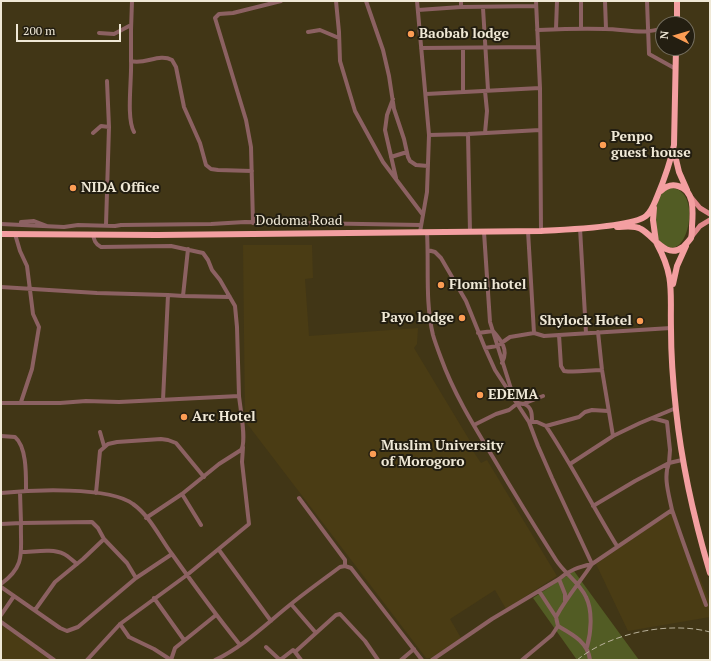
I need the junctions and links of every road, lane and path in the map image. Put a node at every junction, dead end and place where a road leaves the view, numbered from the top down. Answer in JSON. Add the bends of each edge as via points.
{"nodes":[{"id":1,"x":132,"y":1,"type":"edge"},
{"id":2,"x":281,"y":1,"type":"edge"},
{"id":3,"x":336,"y":1,"type":"edge"},
{"id":4,"x":366,"y":1,"type":"edge"},
{"id":5,"x":417,"y":1,"type":"edge"},
{"id":6,"x":461,"y":1,"type":"edge"},
{"id":7,"x":502,"y":1,"type":"edge"},
{"id":8,"x":557,"y":1,"type":"edge"},
{"id":9,"x":581,"y":1,"type":"edge"},
{"id":10,"x":605,"y":1,"type":"edge"},
{"id":11,"x":647,"y":1,"type":"edge"},
{"id":12,"x":677,"y":1,"type":"edge"},
{"id":13,"x":536,"y":4,"type":"edge"},
{"id":14,"x":502,"y":6,"type":"junction"},
{"id":15,"x":461,"y":7,"type":"junction"},
{"id":16,"x":484,"y":8,"type":"junction"},
{"id":17,"x":418,"y":10,"type":"junction"},
{"id":18,"x":677,"y":16,"type":"edge"},
{"id":19,"x":131,"y":25,"type":"junction"},
{"id":20,"x":581,"y":29,"type":"junction"},
{"id":21,"x":606,"y":29,"type":"junction"},
{"id":22,"x":537,"y":30,"type":"junction"},
{"id":23,"x":556,"y":30,"type":"junction"},
{"id":24,"x":655,"y":31,"type":"edge"},
{"id":25,"x":308,"y":32,"type":"dead end"},
{"id":26,"x":648,"y":32,"type":"junction"},
{"id":27,"x":99,"y":33,"type":"dead end"},
{"id":28,"x":339,"y":38,"type":"junction"},
{"id":29,"x":485,"y":47,"type":"junction"},
{"id":30,"x":538,"y":47,"type":"junction"},
{"id":31,"x":421,"y":48,"type":"junction"},
{"id":32,"x":463,"y":48,"type":"junction"},
{"id":33,"x":676,"y":56,"type":"edge"},
{"id":34,"x":132,"y":61,"type":"junction"},
{"id":35,"x":676,"y":68,"type":"junction"},
{"id":36,"x":107,"y":81,"type":"dead end"},
{"id":37,"x":540,"y":88,"type":"junction"},
{"id":38,"x":487,"y":90,"type":"junction"},
{"id":39,"x":462,"y":92,"type":"junction"},
{"id":40,"x":426,"y":94,"type":"junction"},
{"id":41,"x":393,"y":98,"type":"junction"},
{"id":42,"x":109,"y":127,"type":"junction"},
{"id":43,"x":540,"y":130,"type":"junction"},
{"id":44,"x":93,"y":132,"type":"dead end"},
{"id":45,"x":134,"y":132,"type":"dead end"},
{"id":46,"x":485,"y":133,"type":"junction"},
{"id":47,"x":468,"y":134,"type":"junction"},
{"id":48,"x":429,"y":135,"type":"junction"},
{"id":49,"x":674,"y":145,"type":"junction"},
{"id":50,"x":407,"y":152,"type":"junction"},
{"id":51,"x":391,"y":157,"type":"junction"},
{"id":52,"x":428,"y":166,"type":"junction"},
{"id":53,"x":252,"y":171,"type":"junction"},
{"id":54,"x":396,"y":180,"type":"junction"},
{"id":55,"x":660,"y":192,"type":"junction"},
{"id":56,"x":689,"y":194,"type":"junction"},
{"id":57,"x":656,"y":199,"type":"junction"},
{"id":58,"x":710,"y":214,"type":"edge"},
{"id":59,"x":423,"y":215,"type":"junction"},
{"id":60,"x":710,"y":220,"type":"edge"},
{"id":61,"x":21,"y":222,"type":"dead end"},
{"id":62,"x":253,"y":223,"type":"junction"},
{"id":63,"x":1,"y":224,"type":"edge"},
{"id":64,"x":106,"y":225,"type":"junction"},
{"id":65,"x":421,"y":225,"type":"junction"},
{"id":66,"x":597,"y":226,"type":"junction"},
{"id":67,"x":49,"y":227,"type":"junction"},
{"id":68,"x":580,"y":228,"type":"junction"},
{"id":69,"x":528,"y":231,"type":"junction"},
{"id":70,"x":541,"y":231,"type":"junction"},
{"id":71,"x":420,"y":232,"type":"junction"},
{"id":72,"x":428,"y":232,"type":"junction"},
{"id":73,"x":470,"y":232,"type":"junction"},
{"id":74,"x":484,"y":232,"type":"junction"},
{"id":75,"x":1,"y":234,"type":"edge"},
{"id":76,"x":16,"y":234,"type":"junction"},
{"id":77,"x":93,"y":234,"type":"junction"},
{"id":78,"x":690,"y":239,"type":"junction"},
{"id":79,"x":657,"y":243,"type":"junction"},
{"id":80,"x":188,"y":249,"type":"junction"},
{"id":81,"x":428,"y":250,"type":"junction"},
{"id":82,"x":1,"y":287,"type":"edge"},
{"id":83,"x":31,"y":289,"type":"junction"},
{"id":84,"x":672,"y":290,"type":"junction"},
{"id":85,"x":168,"y":295,"type":"junction"},
{"id":86,"x":183,"y":296,"type":"junction"},
{"id":87,"x":230,"y":297,"type":"junction"},
{"id":88,"x":671,"y":328,"type":"junction"},
{"id":89,"x":493,"y":331,"type":"junction"},
{"id":90,"x":598,"y":332,"type":"junction"},
{"id":91,"x":478,"y":333,"type":"junction"},
{"id":92,"x":534,"y":333,"type":"junction"},
{"id":93,"x":586,"y":333,"type":"junction"},
{"id":94,"x":559,"y":335,"type":"junction"},
{"id":95,"x":502,"y":342,"type":"junction"},
{"id":96,"x":497,"y":346,"type":"junction"},
{"id":97,"x":484,"y":348,"type":"junction"},
{"id":98,"x":502,"y":363,"type":"junction"},
{"id":99,"x":602,"y":370,"type":"junction"},
{"id":100,"x":239,"y":396,"type":"junction"},
{"id":101,"x":543,"y":396,"type":"dead end"},
{"id":102,"x":514,"y":398,"type":"junction"},
{"id":103,"x":163,"y":400,"type":"junction"},
{"id":104,"x":21,"y":402,"type":"junction"},
{"id":105,"x":1,"y":403,"type":"edge"},
{"id":106,"x":518,"y":403,"type":"junction"},
{"id":107,"x":523,"y":404,"type":"junction"},
{"id":108,"x":676,"y":408,"type":"junction"},
{"id":109,"x":608,"y":410,"type":"junction"},
{"id":110,"x":652,"y":418,"type":"junction"},
{"id":111,"x":531,"y":422,"type":"junction"},
{"id":112,"x":474,"y":425,"type":"junction"},
{"id":113,"x":546,"y":426,"type":"junction"},
{"id":114,"x":100,"y":432,"type":"dead end"},
{"id":115,"x":1,"y":436,"type":"edge"},
{"id":116,"x":613,"y":436,"type":"junction"},
{"id":117,"x":104,"y":446,"type":"junction"},
{"id":118,"x":243,"y":447,"type":"junction"},
{"id":119,"x":682,"y":460,"type":"junction"},
{"id":120,"x":669,"y":463,"type":"junction"},
{"id":121,"x":570,"y":464,"type":"junction"},
{"id":122,"x":204,"y":477,"type":"junction"},
{"id":123,"x":26,"y":491,"type":"junction"},
{"id":124,"x":20,"y":492,"type":"junction"},
{"id":125,"x":1,"y":493,"type":"edge"},
{"id":126,"x":96,"y":493,"type":"junction"},
{"id":127,"x":182,"y":494,"type":"junction"},
{"id":128,"x":299,"y":498,"type":"dead end"},
{"id":129,"x":593,"y":506,"type":"junction"},
{"id":130,"x":672,"y":510,"type":"junction"},
{"id":131,"x":146,"y":518,"type":"junction"},
{"id":132,"x":21,"y":523,"type":"junction"},
{"id":133,"x":1,"y":524,"type":"edge"},
{"id":134,"x":202,"y":525,"type":"dead end"},
{"id":135,"x":104,"y":539,"type":"junction"},
{"id":136,"x":618,"y":546,"type":"junction"},
{"id":137,"x":219,"y":550,"type":"junction"},
{"id":138,"x":21,"y":552,"type":"junction"},
{"id":139,"x":172,"y":554,"type":"junction"},
{"id":140,"x":77,"y":564,"type":"junction"},
{"id":141,"x":592,"y":564,"type":"junction"},
{"id":142,"x":345,"y":566,"type":"junction"},
{"id":143,"x":710,"y":573,"type":"edge"},
{"id":144,"x":566,"y":574,"type":"junction"},
{"id":145,"x":187,"y":576,"type":"junction"},
{"id":146,"x":136,"y":578,"type":"junction"},
{"id":147,"x":559,"y":579,"type":"junction"},
{"id":148,"x":1,"y":584,"type":"edge"},
{"id":149,"x":578,"y":585,"type":"junction"},
{"id":150,"x":1,"y":587,"type":"edge"},
{"id":151,"x":539,"y":591,"type":"junction"},
{"id":152,"x":14,"y":596,"type":"junction"},
{"id":153,"x":154,"y":598,"type":"junction"},
{"id":154,"x":565,"y":601,"type":"junction"},
{"id":155,"x":291,"y":604,"type":"junction"},
{"id":156,"x":706,"y":605,"type":"dead end"},
{"id":157,"x":34,"y":610,"type":"junction"},
{"id":158,"x":1,"y":615,"type":"edge"},
{"id":159,"x":216,"y":615,"type":"junction"},
{"id":160,"x":556,"y":617,"type":"junction"},
{"id":161,"x":1,"y":622,"type":"edge"},
{"id":162,"x":271,"y":622,"type":"junction"},
{"id":163,"x":120,"y":624,"type":"junction"},
{"id":164,"x":558,"y":626,"type":"junction"},
{"id":165,"x":316,"y":633,"type":"junction"},
{"id":166,"x":184,"y":640,"type":"junction"},
{"id":167,"x":240,"y":645,"type":"junction"},
{"id":168,"x":266,"y":647,"type":"dead end"},
{"id":169,"x":587,"y":647,"type":"junction"},
{"id":170,"x":414,"y":649,"type":"junction"},
{"id":171,"x":295,"y":652,"type":"junction"},
{"id":172,"x":89,"y":659,"type":"edge"},
{"id":173,"x":54,"y":660,"type":"edge"},
{"id":174,"x":171,"y":660,"type":"edge"},
{"id":175,"x":215,"y":660,"type":"edge"},
{"id":176,"x":280,"y":660,"type":"edge"},
{"id":177,"x":301,"y":660,"type":"edge"},
{"id":178,"x":378,"y":660,"type":"edge"},
{"id":179,"x":401,"y":660,"type":"edge"},
{"id":180,"x":422,"y":660,"type":"edge"},
{"id":181,"x":432,"y":660,"type":"edge"},
{"id":182,"x":522,"y":660,"type":"edge"},
{"id":183,"x":590,"y":660,"type":"edge"}],
"edges":[{"from":1,"to":19,"type":"street"},
{"from":2,"to":53,"type":"street","via":[[219,14],[215,18],[246,120]]},
{"from":3,"to":28,"type":"street"},
{"from":4,"to":41,"type":"street","via":[[382,50]]},
{"from":5,"to":17,"type":"street"},
{"from":6,"to":15,"type":"street"},
{"from":7,"to":14,"type":"street"},
{"from":8,"to":23,"type":"street"},
{"from":9,"to":20,"type":"street"},
{"from":10,"to":21,"type":"street"},
{"from":11,"to":26,"type":"street"},
{"from":12,"to":18,"type":"highway"},
{"from":13,"to":14,"type":"street"},
{"from":13,"to":22,"type":"street"},
{"from":14,"to":16,"type":"street"},
{"from":15,"to":16,"type":"street"},
{"from":15,"to":17,"type":"street"},
{"from":16,"to":29,"type":"street"},
{"from":17,"to":31,"type":"street"},
{"from":19,"to":27,"type":"street","via":[[114,34]]},
{"from":19,"to":34,"type":"street"},
{"from":20,"to":21,"type":"street"},
{"from":20,"to":23,"type":"street"},
{"from":21,"to":26,"type":"street"},
{"from":22,"to":23,"type":"street"},
{"from":22,"to":30,"type":"street"},
{"from":24,"to":26,"type":"street"},
{"from":25,"to":28,"type":"street","via":[[320,30]]},
{"from":26,"to":35,"type":"street","via":[[649,54]]},
{"from":28,"to":54,"type":"street","via":[[342,71],[355,111]]},
{"from":29,"to":30,"type":"street"},
{"from":29,"to":32,"type":"street"},
{"from":29,"to":38,"type":"street"},
{"from":30,"to":37,"type":"street"},
{"from":31,"to":32,"type":"street"},
{"from":31,"to":40,"type":"street"},
{"from":32,"to":39,"type":"street"},
{"from":33,"to":35,"type":"highway"},
{"from":34,"to":45,"type":"street","via":[[130,116]]},
{"from":34,"to":53,"type":"street","via":[[159,57],[172,60],[176,67],[184,107],[200,143],[206,165],[218,170]]},
{"from":35,"to":49,"type":"highway"},
{"from":36,"to":42,"type":"street"},
{"from":37,"to":38,"type":"street"},
{"from":37,"to":43,"type":"street"},
{"from":38,"to":39,"type":"street"},
{"from":38,"to":46,"type":"street"},
{"from":39,"to":40,"type":"street"},
{"from":40,"to":48,"type":"street"},
{"from":41,"to":50,"type":"street"},
{"from":41,"to":51,"type":"street","via":[[385,130]]},
{"from":42,"to":44,"type":"street","via":[[101,126]]},
{"from":42,"to":64,"type":"street"},
{"from":43,"to":46,"type":"street"},
{"from":43,"to":70,"type":"street"},
{"from":46,"to":47,"type":"street"},
{"from":47,"to":48,"type":"street"},
{"from":47,"to":73,"type":"street"},
{"from":48,"to":52,"type":"street"},
{"from":49,"to":55,"type":"highway"},
{"from":49,"to":56,"type":"highway","via":[[678,172]]},
{"from":50,"to":51,"type":"street"},
{"from":50,"to":52,"type":"street","via":[[410,162]]},
{"from":51,"to":54,"type":"street"},
{"from":52,"to":59,"type":"street"},
{"from":53,"to":62,"type":"street"},
{"from":54,"to":59,"type":"street"},
{"from":55,"to":56,"type":"highway","via":[[665,187],[674,185],[682,187]]},
{"from":55,"to":57,"type":"highway"},
{"from":56,"to":58,"type":"main road","via":[[700,208]]},
{"from":56,"to":78,"type":"highway","via":[[693,213]]},
{"from":57,"to":66,"type":"highway","name":"Dodoma Road","via":[[650,213],[639,220]]},
{"from":57,"to":79,"type":"highway","via":[[653,220]]},
{"from":59,"to":65,"type":"street"},
{"from":60,"to":78,"type":"main road","via":[[700,226]]},
{"from":61,"to":67,"type":"street","via":[[34,221]]},
{"from":62,"to":64,"type":"street"},
{"from":62,"to":65,"type":"street"},
{"from":63,"to":67,"type":"street"},
{"from":64,"to":67,"type":"street"},
{"from":65,"to":71,"type":"street"},
{"from":66,"to":68,"type":"highway","name":"Dodoma Road"},
{"from":66,"to":79,"type":"highway","name":"Dodoma Road","via":[[634,227],[642,230]]},
{"from":68,"to":70,"type":"highway","name":"Dodoma Road"},
{"from":68,"to":93,"type":"street"},
{"from":69,"to":70,"type":"highway","name":"Dodoma Road"},
{"from":69,"to":74,"type":"highway","name":"Dodoma Road"},
{"from":69,"to":92,"type":"street"},
{"from":71,"to":72,"type":"highway","name":"Dodoma Road"},
{"from":71,"to":77,"type":"highway","name":"Dodoma Road"},
{"from":72,"to":73,"type":"highway","name":"Dodoma Road"},
{"from":72,"to":81,"type":"street"},
{"from":73,"to":74,"type":"highway","name":"Dodoma Road"},
{"from":74,"to":89,"type":"street","via":[[490,322]]},
{"from":75,"to":76,"type":"highway","name":"Dodoma Road"},
{"from":76,"to":77,"type":"highway","name":"Dodoma Road"},
{"from":76,"to":83,"type":"street","via":[[27,266]]},
{"from":77,"to":80,"type":"street","via":[[97,245],[101,247],[171,246]]},
{"from":78,"to":79,"type":"highway","via":[[681,248],[673,251],[666,250]]},
{"from":78,"to":84,"type":"highway","via":[[677,266]]},
{"from":79,"to":84,"type":"highway","via":[[667,264]]},
{"from":80,"to":86,"type":"street"},
{"from":80,"to":87,"type":"street","via":[[203,253]]},
{"from":81,"to":91,"type":"street","via":[[441,258],[466,301]]},
{"from":81,"to":112,"type":"street","via":[[428,298],[433,335],[452,384]]},
{"from":82,"to":83,"type":"street"},
{"from":83,"to":85,"type":"street"},
{"from":83,"to":104,"type":"street","via":[[33,314],[39,327],[32,369]]},
{"from":84,"to":88,"type":"highway"},
{"from":85,"to":86,"type":"street"},
{"from":85,"to":103,"type":"street"},
{"from":86,"to":87,"type":"street"},
{"from":87,"to":100,"type":"street","via":[[237,316]]},
{"from":88,"to":90,"type":"street"},
{"from":88,"to":108,"type":"highway"},
{"from":89,"to":91,"type":"street"},
{"from":89,"to":95,"type":"street"},
{"from":89,"to":96,"type":"street"},
{"from":90,"to":93,"type":"street"},
{"from":90,"to":99,"type":"street"},
{"from":91,"to":97,"type":"street"},
{"from":92,"to":94,"type":"street","via":[[544,336]]},
{"from":92,"to":95,"type":"street","via":[[510,337]]},
{"from":93,"to":94,"type":"street"},
{"from":94,"to":99,"type":"street","via":[[561,366],[564,371]]},
{"from":95,"to":96,"type":"street"},
{"from":95,"to":98,"type":"street","via":[[505,352]]},
{"from":96,"to":97,"type":"street"},
{"from":96,"to":98,"type":"street"},
{"from":97,"to":102,"type":"street"},
{"from":98,"to":102,"type":"street"},
{"from":99,"to":109,"type":"street"},
{"from":100,"to":103,"type":"street"},
{"from":100,"to":118,"type":"street"},
{"from":101,"to":107,"type":"street"},
{"from":102,"to":106,"type":"street"},
{"from":103,"to":104,"type":"street","via":[[60,404]]},
{"from":104,"to":105,"type":"street"},
{"from":106,"to":107,"type":"street"},
{"from":106,"to":111,"type":"street"},
{"from":106,"to":112,"type":"street","via":[[510,410]]},
{"from":107,"to":111,"type":"street","via":[[532,412]]},
{"from":108,"to":110,"type":"street"},
{"from":108,"to":119,"type":"highway"},
{"from":109,"to":113,"type":"street","via":[[592,410],[579,417]]},
{"from":109,"to":116,"type":"street"},
{"from":110,"to":116,"type":"street"},
{"from":110,"to":120,"type":"street","via":[[666,422]]},
{"from":111,"to":113,"type":"street"},
{"from":111,"to":141,"type":"street","via":[[538,446]]},
{"from":112,"to":144,"type":"street","via":[[534,526]]},
{"from":113,"to":121,"type":"street"},
{"from":114,"to":117,"type":"street"},
{"from":115,"to":123,"type":"street","via":[[15,436],[21,443]]},
{"from":116,"to":121,"type":"street"},
{"from":117,"to":122,"type":"street","via":[[112,442],[161,438],[168,440],[176,443]]},
{"from":117,"to":126,"type":"street","via":[[100,451]]},
{"from":118,"to":122,"type":"street"},
{"from":118,"to":137,"type":"street","via":[[242,462],[250,524]]},
{"from":119,"to":120,"type":"street"},
{"from":119,"to":143,"type":"highway","via":[[694,519]]},
{"from":120,"to":129,"type":"street"},
{"from":120,"to":130,"type":"street","via":[[666,477]]},
{"from":121,"to":129,"type":"street"},
{"from":122,"to":127,"type":"street"},
{"from":123,"to":124,"type":"street"},
{"from":123,"to":126,"type":"street"},
{"from":124,"to":125,"type":"street"},
{"from":124,"to":132,"type":"street"},
{"from":126,"to":131,"type":"street","via":[[118,496],[133,503]]},
{"from":127,"to":131,"type":"street"},
{"from":127,"to":134,"type":"street"},
{"from":128,"to":142,"type":"street","via":[[345,560]]},
{"from":129,"to":136,"type":"street"},
{"from":130,"to":136,"type":"street"},
{"from":130,"to":156,"type":"street"},
{"from":131,"to":139,"type":"street"},
{"from":132,"to":133,"type":"street"},
{"from":132,"to":135,"type":"street","via":[[92,522]]},
{"from":132,"to":138,"type":"street"},
{"from":135,"to":140,"type":"street"},
{"from":135,"to":146,"type":"street"},
{"from":136,"to":141,"type":"street"},
{"from":137,"to":145,"type":"street"},
{"from":137,"to":162,"type":"street"},
{"from":138,"to":140,"type":"street","via":[[53,551],[64,554]]},
{"from":138,"to":148,"type":"street","via":[[18,567]]},
{"from":139,"to":145,"type":"street"},
{"from":139,"to":146,"type":"street"},
{"from":140,"to":157,"type":"street","via":[[55,582]]},
{"from":141,"to":144,"type":"street"},
{"from":141,"to":149,"type":"street"},
{"from":142,"to":155,"type":"street","via":[[340,567]]},
{"from":142,"to":170,"type":"street","via":[[351,568]]},
{"from":144,"to":147,"type":"street"},
{"from":144,"to":149,"type":"street"},
{"from":145,"to":153,"type":"street"},
{"from":145,"to":159,"type":"street"},
{"from":146,"to":157,"type":"street","via":[[74,629],[67,631],[60,628]]},
{"from":147,"to":151,"type":"street"},
{"from":147,"to":154,"type":"street"},
{"from":149,"to":154,"type":"street"},
{"from":149,"to":169,"type":"street","via":[[587,598],[590,612]]},
{"from":150,"to":152,"type":"street"},
{"from":151,"to":160,"type":"street"},
{"from":151,"to":181,"type":"street"},
{"from":152,"to":157,"type":"street"},
{"from":152,"to":158,"type":"street"},
{"from":153,"to":163,"type":"street"},
{"from":153,"to":166,"type":"street"},
{"from":154,"to":160,"type":"street"},
{"from":155,"to":162,"type":"street"},
{"from":155,"to":165,"type":"street"},
{"from":159,"to":166,"type":"street"},
{"from":159,"to":167,"type":"street"},
{"from":160,"to":164,"type":"street"},
{"from":161,"to":173,"type":"street"},
{"from":162,"to":167,"type":"street"},
{"from":163,"to":172,"type":"street"},
{"from":163,"to":174,"type":"street","via":[[129,638]]},
{"from":164,"to":169,"type":"street"},
{"from":164,"to":182,"type":"street","via":[[552,635]]},
{"from":165,"to":171,"type":"street"},
{"from":165,"to":178,"type":"street","via":[[340,614]]},
{"from":166,"to":174,"type":"street","via":[[175,648]]},
{"from":167,"to":175,"type":"street"},
{"from":168,"to":176,"type":"street"},
{"from":169,"to":183,"type":"street"},
{"from":170,"to":179,"type":"street"},
{"from":170,"to":180,"type":"street"},
{"from":171,"to":176,"type":"street","via":[[293,650]]},
{"from":171,"to":177,"type":"street"}]}
